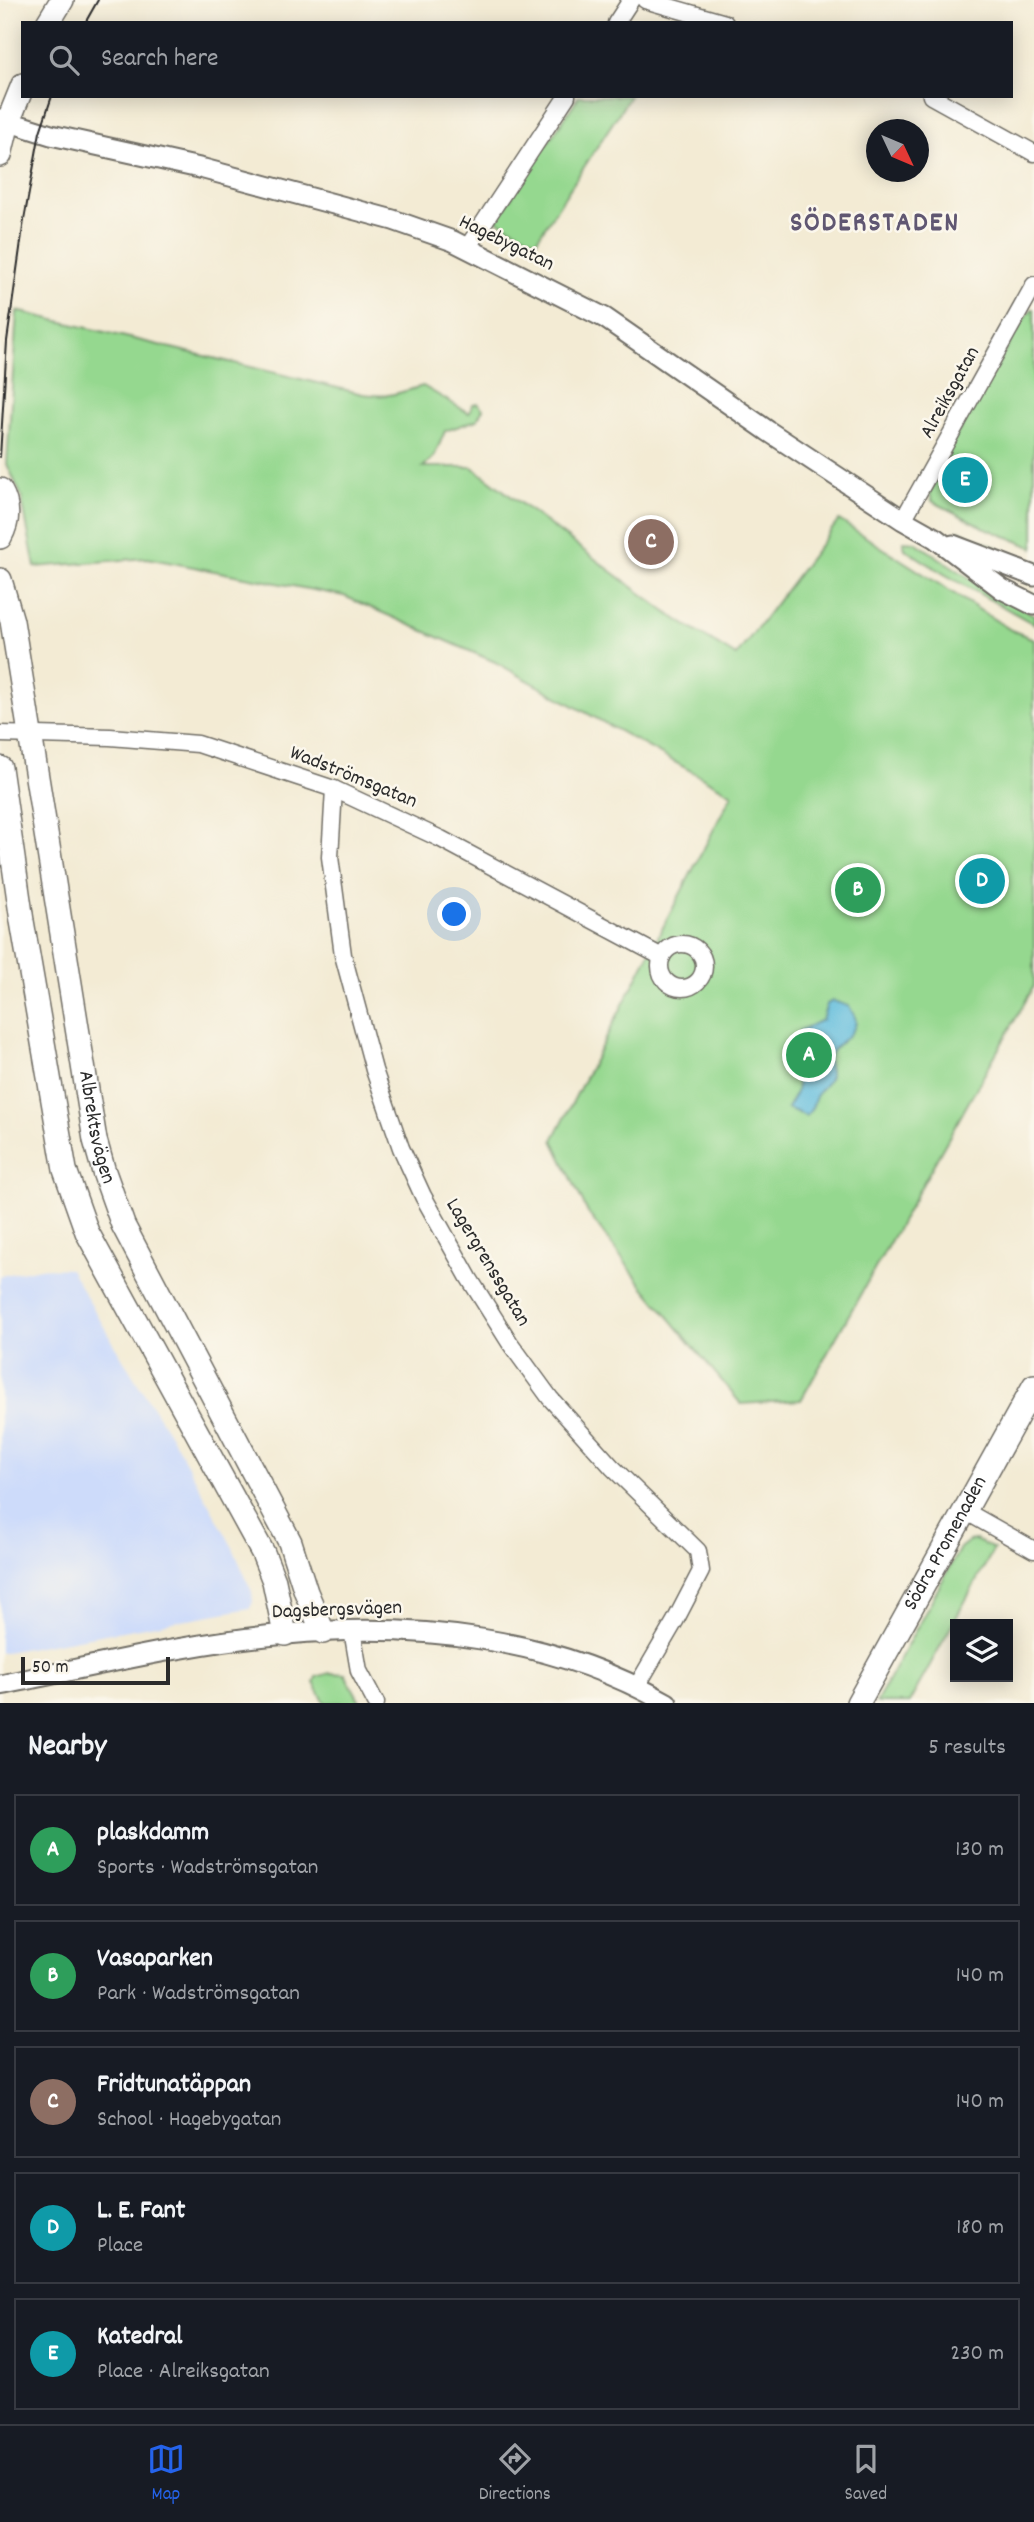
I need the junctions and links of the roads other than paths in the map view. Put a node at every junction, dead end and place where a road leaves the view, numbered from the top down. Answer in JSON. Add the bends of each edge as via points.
{"nodes":[{"id":1,"x":62,"y":0,"type":"edge"},
{"id":2,"x":631,"y":0,"type":"edge"},
{"id":3,"x":645,"y":0,"type":"edge"},
{"id":4,"x":49,"y":21,"type":"edge"},
{"id":5,"x":617,"y":21,"type":"edge"},
{"id":6,"x":718,"y":21,"type":"edge"},
{"id":7,"x":21,"y":89,"type":"edge"},
{"id":8,"x":566,"y":98,"type":"edge"},
{"id":9,"x":935,"y":98,"type":"edge"},
{"id":10,"x":4,"y":121,"type":"edge"},
{"id":11,"x":1034,"y":153,"type":"edge"},
{"id":12,"x":0,"y":155,"type":"edge"},
{"id":13,"x":467,"y":248,"type":"junction"},
{"id":14,"x":1034,"y":285,"type":"edge"},
{"id":15,"x":0,"y":490,"type":"edge"},
{"id":16,"x":903,"y":520,"type":"junction"},
{"id":17,"x":0,"y":537,"type":"edge"},
{"id":18,"x":935,"y":538,"type":"junction"},
{"id":19,"x":1034,"y":576,"type":"edge"},
{"id":20,"x":0,"y":580,"type":"edge"},
{"id":21,"x":1034,"y":605,"type":"edge"},
{"id":22,"x":0,"y":734,"type":"edge"},
{"id":23,"x":30,"y":734,"type":"junction"},
{"id":24,"x":0,"y":768,"type":"edge"},
{"id":25,"x":334,"y":789,"type":"junction"},
{"id":26,"x":662,"y":957,"type":"dead end"},
{"id":27,"x":1034,"y":1386,"type":"edge"},
{"id":28,"x":965,"y":1511,"type":"junction"},
{"id":29,"x":1034,"y":1550,"type":"edge"},
{"id":30,"x":352,"y":1630,"type":"junction"},
{"id":31,"x":323,"y":1632,"type":"junction"},
{"id":32,"x":285,"y":1634,"type":"junction"},
{"id":33,"x":0,"y":1685,"type":"edge"},
{"id":34,"x":637,"y":1686,"type":"junction"},
{"id":35,"x":376,"y":1703,"type":"edge"},
{"id":36,"x":667,"y":1703,"type":"edge"},
{"id":37,"x":858,"y":1703,"type":"edge"}],
"edges":[{"from":1,"to":4,"type":"main road"},
{"from":2,"to":5,"type":"street"},
{"from":3,"to":6,"type":"street"},
{"from":7,"to":10,"type":"main road"},
{"from":8,"to":13,"type":"street"},
{"from":9,"to":11,"type":"street"},
{"from":10,"to":12,"type":"main road"},
{"from":10,"to":13,"type":"street","name":"Hagebygatan","via":[[373,214]]},
{"from":13,"to":16,"type":"street","name":"Hagebygatan","via":[[605,318]]},
{"from":14,"to":16,"type":"street","name":"Alreiksgatan"},
{"from":15,"to":17,"type":"main road","via":[[8,516]]},
{"from":16,"to":18,"type":"street","name":"Hagebygatan"},
{"from":18,"to":19,"type":"street","name":"Hagebygatan"},
{"from":18,"to":21,"type":"street","name":"Hagebygatan","via":[[1002,589]]},
{"from":20,"to":23,"type":"main road","name":"Albrektsvägen","via":[[12,621]]},
{"from":22,"to":23,"type":"street","name":"Wadströmsgatan"},
{"from":23,"to":25,"type":"street","name":"Wadströmsgatan","via":[[198,744]]},
{"from":23,"to":31,"type":"main road","name":"Albrektsvägen","via":[[95,1140],[104,1172],[123,1225],[290,1542]]},
{"from":24,"to":32,"type":"main road","name":"Albrektsvägen","via":[[65,1170],[87,1232],[263,1553]]},
{"from":25,"to":26,"type":"street","name":"Wadströmsgatan","via":[[453,845]]},
{"from":25,"to":34,"type":"street","name":"Lagergrenssgatan","via":[[330,857],[343,955],[374,1070],[423,1196],[469,1278],[550,1398],[698,1551],[701,1571]]},
{"from":27,"to":28,"type":"main road","name":"Södra Promenaden"},
{"from":28,"to":29,"type":"street"},
{"from":28,"to":37,"type":"main road","name":"Södra Promenaden"},
{"from":30,"to":31,"type":"street","name":"Dagsbergsvägen"},
{"from":30,"to":34,"type":"street","name":"Dagsbergsvägen","via":[[419,1632],[519,1646],[592,1667]]},
{"from":30,"to":35,"type":"street","via":[[359,1671]]},
{"from":31,"to":32,"type":"street","name":"Dagsbergsvägen"},
{"from":32,"to":33,"type":"street","name":"Dagsbergsvägen","via":[[149,1654]]},
{"from":34,"to":36,"type":"street","name":"Dagsbergsvägen"}]}
